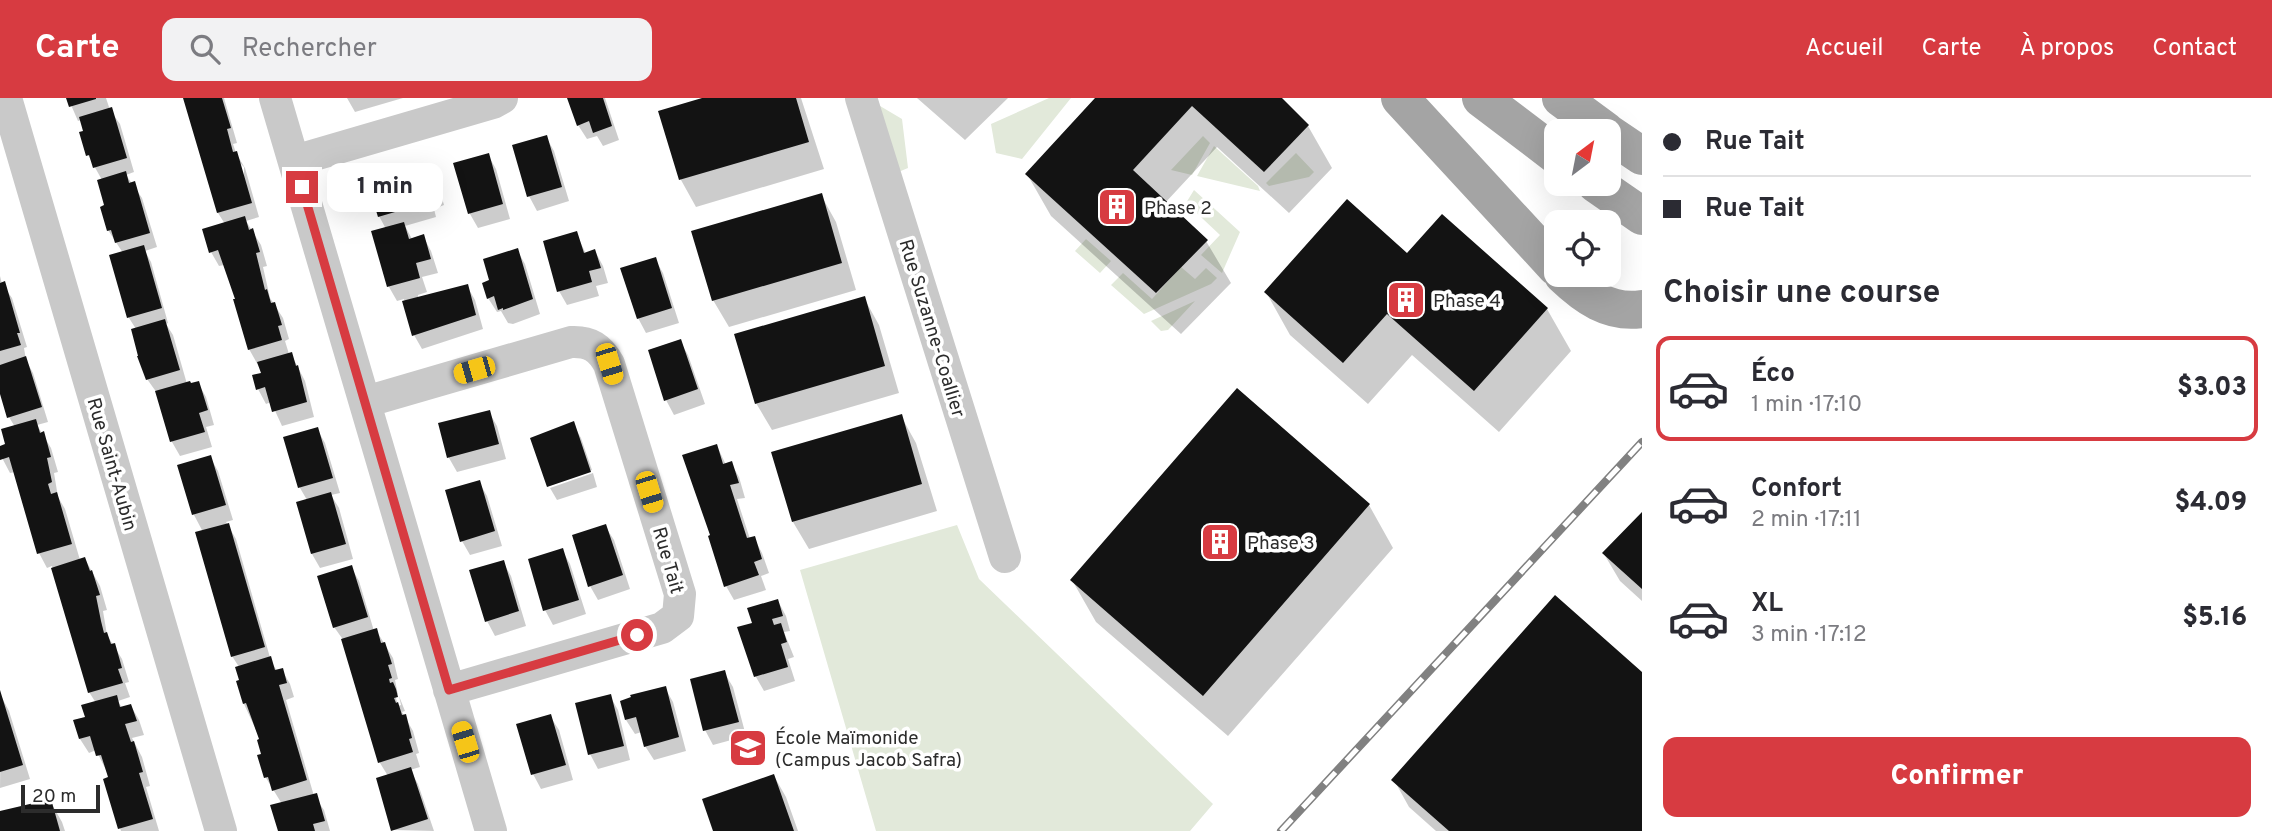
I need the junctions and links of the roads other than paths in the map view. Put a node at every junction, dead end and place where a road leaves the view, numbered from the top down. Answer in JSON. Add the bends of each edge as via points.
{"nodes":[{"id":1,"x":6,"y":98,"type":"edge"},
{"id":2,"x":275,"y":98,"type":"edge"},
{"id":3,"x":502,"y":98,"type":"edge"},
{"id":4,"x":861,"y":98,"type":"edge"},
{"id":5,"x":1399,"y":98,"type":"edge"},
{"id":6,"x":1481,"y":98,"type":"edge"},
{"id":7,"x":1561,"y":98,"type":"edge"},
{"id":8,"x":1589,"y":119,"type":"edge"},
{"id":9,"x":1621,"y":142,"type":"edge"},
{"id":10,"x":1544,"y":146,"type":"edge"},
{"id":11,"x":1642,"y":156,"type":"edge"},
{"id":12,"x":294,"y":161,"type":"junction"},
{"id":13,"x":1613,"y":196,"type":"edge"},
{"id":14,"x":1642,"y":216,"type":"edge"},
{"id":15,"x":1544,"y":254,"type":"edge"},
{"id":16,"x":1577,"y":287,"type":"edge"},
{"id":17,"x":1642,"y":309,"type":"edge"},
{"id":18,"x":365,"y":402,"type":"junction"},
{"id":19,"x":1005,"y":557,"type":"dead end"},
{"id":20,"x":449,"y":690,"type":"junction"},
{"id":21,"x":220,"y":831,"type":"edge"},
{"id":22,"x":491,"y":831,"type":"edge"}],
"edges":[{"from":1,"to":21,"type":"street","name":"Rue Saint-Aubin"},
{"from":2,"to":12,"type":"street"},
{"from":3,"to":12,"type":"street"},
{"from":4,"to":19,"type":"street","name":"Rue Suzanne-Coallier"},
{"from":5,"to":15,"type":"main road"},
{"from":6,"to":10,"type":"main road"},
{"from":7,"to":8,"type":"main road"},
{"from":9,"to":11,"type":"main road"},
{"from":12,"to":18,"type":"street"},
{"from":13,"to":14,"type":"main road"},
{"from":16,"to":17,"type":"main road","via":[[1619,310]]},
{"from":18,"to":20,"type":"street"},
{"from":18,"to":20,"type":"street","name":"Rue Tait","via":[[571,342],[594,345],[609,364],[680,594],[678,616],[662,628]]},
{"from":20,"to":22,"type":"street"}]}
